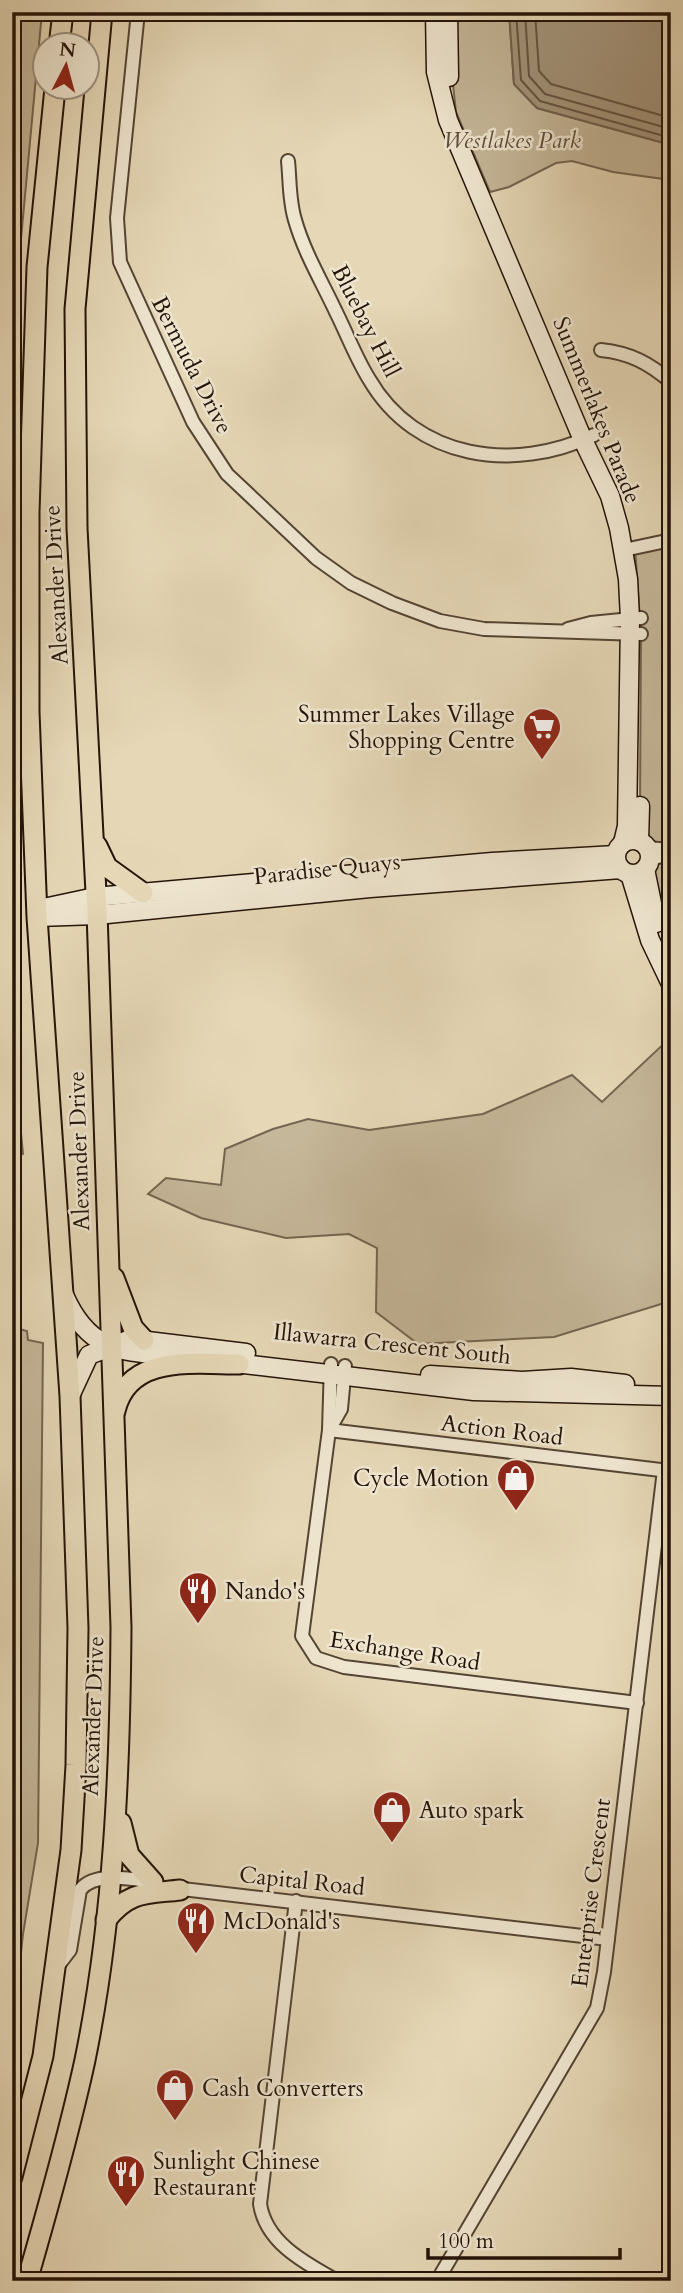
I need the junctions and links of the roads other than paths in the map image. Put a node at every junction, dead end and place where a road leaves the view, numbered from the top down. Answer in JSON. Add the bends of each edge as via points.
{"nodes":[{"id":1,"x":63,"y":12,"type":"edge"},
{"id":2,"x":102,"y":12,"type":"edge"},
{"id":3,"x":138,"y":12,"type":"edge"},
{"id":4,"x":435,"y":12,"type":"edge"},
{"id":5,"x":448,"y":12,"type":"edge"},
{"id":6,"x":61,"y":32,"type":"edge"},
{"id":7,"x":54,"y":102,"type":"edge"},
{"id":8,"x":288,"y":161,"type":"dead end"},
{"id":9,"x":601,"y":350,"type":"dead end"},
{"id":10,"x":671,"y":382,"type":"edge"},
{"id":11,"x":588,"y":438,"type":"junction"},
{"id":12,"x":671,"y":540,"type":"edge"},
{"id":13,"x":629,"y":549,"type":"junction"},
{"id":14,"x":636,"y":626,"type":"junction"},
{"id":15,"x":93,"y":836,"type":"junction"},
{"id":16,"x":671,"y":852,"type":"edge"},
{"id":17,"x":634,"y":857,"type":"junction"},
{"id":18,"x":493,"y":871,"type":"junction"},
{"id":19,"x":143,"y":893,"type":"junction"},
{"id":20,"x":96,"y":906,"type":"junction"},
{"id":21,"x":38,"y":913,"type":"junction"},
{"id":22,"x":671,"y":961,"type":"edge"},
{"id":23,"x":671,"y":984,"type":"edge"},
{"id":24,"x":106,"y":1246,"type":"junction"},
{"id":25,"x":63,"y":1292,"type":"junction"},
{"id":26,"x":145,"y":1340,"type":"junction"},
{"id":27,"x":109,"y":1347,"type":"junction"},
{"id":28,"x":239,"y":1364,"type":"junction"},
{"id":29,"x":338,"y":1371,"type":"junction"},
{"id":30,"x":671,"y":1385,"type":"edge"},
{"id":31,"x":70,"y":1396,"type":"junction"},
{"id":32,"x":671,"y":1396,"type":"edge"},
{"id":33,"x":112,"y":1422,"type":"junction"},
{"id":34,"x":329,"y":1430,"type":"junction"},
{"id":35,"x":667,"y":1471,"type":"edge"},
{"id":36,"x":636,"y":1703,"type":"junction"},
{"id":37,"x":117,"y":1794,"type":"junction"},
{"id":38,"x":109,"y":1880,"type":"junction"},
{"id":39,"x":153,"y":1882,"type":"junction"},
{"id":40,"x":180,"y":1890,"type":"junction"},
{"id":41,"x":296,"y":1901,"type":"junction"},
{"id":42,"x":106,"y":1920,"type":"junction"},
{"id":43,"x":608,"y":1939,"type":"junction"},
{"id":44,"x":56,"y":1968,"type":"junction"},
{"id":45,"x":12,"y":2177,"type":"edge"},
{"id":46,"x":51,"y":2198,"type":"junction"},
{"id":47,"x":27,"y":2281,"type":"edge"},
{"id":48,"x":37,"y":2281,"type":"edge"},
{"id":49,"x":337,"y":2281,"type":"edge"},
{"id":50,"x":437,"y":2281,"type":"edge"}],
"edges":[{"from":1,"to":6,"type":"main road"},
{"from":2,"to":15,"type":"main road","name":"Alexander Drive","via":[[75,309],[77,528]]},
{"from":3,"to":14,"type":"street","name":"Bermuda Drive","via":[[117,218],[120,262],[192,422],[227,474],[316,558],[351,583],[440,621],[484,629]]},
{"from":4,"to":11,"type":"street","name":"Summerlakes Parade","via":[[435,63],[448,120]]},
{"from":5,"to":11,"type":"street","name":"Summerlakes Parade","via":[[446,57],[456,112]]},
{"from":7,"to":21,"type":"main road","name":"Alexander Drive","via":[[37,267],[29,512],[29,712]]},
{"from":8,"to":11,"type":"street","name":"Bluebay Hill","via":[[294,219],[304,246],[369,381],[396,414],[427,437],[481,456],[524,456]]},
{"from":9,"to":10,"type":"street","via":[[628,353]]},
{"from":11,"to":13,"type":"street","name":"Summerlakes Parade","via":[[620,496]]},
{"from":12,"to":13,"type":"street"},
{"from":13,"to":14,"type":"street","name":"Summerlakes Parade"},
{"from":14,"to":17,"type":"street","name":"Summerlakes Parade"},
{"from":15,"to":19,"type":"main road","via":[[107,867]]},
{"from":15,"to":20,"type":"main road","name":"Alexander Drive"},
{"from":16,"to":17,"type":"street","name":"Paradise Quays"},
{"from":17,"to":18,"type":"street","name":"Paradise Quays"},
{"from":17,"to":22,"type":"street","name":"Summerlakes Parade"},
{"from":17,"to":23,"type":"street","name":"Summerlakes Parade","via":[[650,940]]},
{"from":18,"to":19,"type":"street","name":"Paradise Quays"},
{"from":18,"to":20,"type":"street","name":"Paradise Quays","via":[[370,888]]},
{"from":19,"to":20,"type":"street","name":"Paradise Quays"},
{"from":20,"to":21,"type":"street","name":"Paradise Quays"},
{"from":20,"to":24,"type":"main road","name":"Alexander Drive"},
{"from":21,"to":25,"type":"main road","name":"Alexander Drive"},
{"from":24,"to":26,"type":"main road","via":[[117,1290],[133,1328]]},
{"from":24,"to":27,"type":"main road","name":"Alexander Drive"},
{"from":25,"to":27,"type":"street","via":[[86,1333]]},
{"from":25,"to":31,"type":"main road","name":"Alexander Drive"},
{"from":26,"to":27,"type":"street","name":"Illawarra Crescent South","via":[[131,1339]]},
{"from":26,"to":29,"type":"street","name":"Illawarra Crescent South"},
{"from":27,"to":28,"type":"street","name":"Illawarra Crescent South"},
{"from":27,"to":31,"type":"street","name":"Illawarra Crescent South","via":[[86,1359]]},
{"from":27,"to":33,"type":"main road","name":"Alexander Drive"},
{"from":28,"to":29,"type":"street","name":"Illawarra Crescent South"},
{"from":28,"to":33,"type":"main road","via":[[142,1371],[121,1391]]},
{"from":29,"to":30,"type":"street","name":"Illawarra Crescent South"},
{"from":29,"to":32,"type":"street","name":"Illawarra Crescent South","via":[[474,1391]]},
{"from":29,"to":34,"type":"street","name":"Exchange Road","via":[[341,1409]]},
{"from":31,"to":44,"type":"main road","name":"Alexander Drive","via":[[78,1628],[76,1765]]},
{"from":33,"to":37,"type":"main road","name":"Alexander Drive","via":[[121,1627]]},
{"from":34,"to":35,"type":"street","name":"Action Road"},
{"from":34,"to":36,"type":"street","name":"Exchange Road","via":[[302,1636],[316,1658],[344,1667]]},
{"from":35,"to":36,"type":"street","name":"Enterprise Crescent"},
{"from":36,"to":43,"type":"street","name":"Enterprise Crescent"},
{"from":37,"to":38,"type":"main road","name":"Alexander Drive"},
{"from":37,"to":39,"type":"main road","via":[[125,1846],[136,1866]]},
{"from":38,"to":39,"type":"street","name":"Capital Road"},
{"from":38,"to":42,"type":"main road","name":"Alexander Drive"},
{"from":38,"to":44,"type":"street","name":"Capital Road","via":[[93,1880],[80,1890],[70,1950]]},
{"from":39,"to":40,"type":"street","name":"Capital Road"},
{"from":40,"to":41,"type":"street","name":"Capital Road"},
{"from":40,"to":42,"type":"main road","via":[[130,1897]]},
{"from":41,"to":43,"type":"street","name":"Capital Road"},
{"from":41,"to":49,"type":"street","via":[[260,2204],[263,2220],[281,2244],[303,2263]]},
{"from":42,"to":46,"type":"main road","name":"Alexander Drive","via":[[85,2060]]},
{"from":43,"to":50,"type":"street","name":"Enterprise Crescent","via":[[597,2008]]},
{"from":44,"to":45,"type":"main road","name":"Alexander Drive","via":[[43,2056]]},
{"from":46,"to":47,"type":"main road","name":"Alexander Drive"},
{"from":46,"to":48,"type":"main road","via":[[49,2236]]}]}
